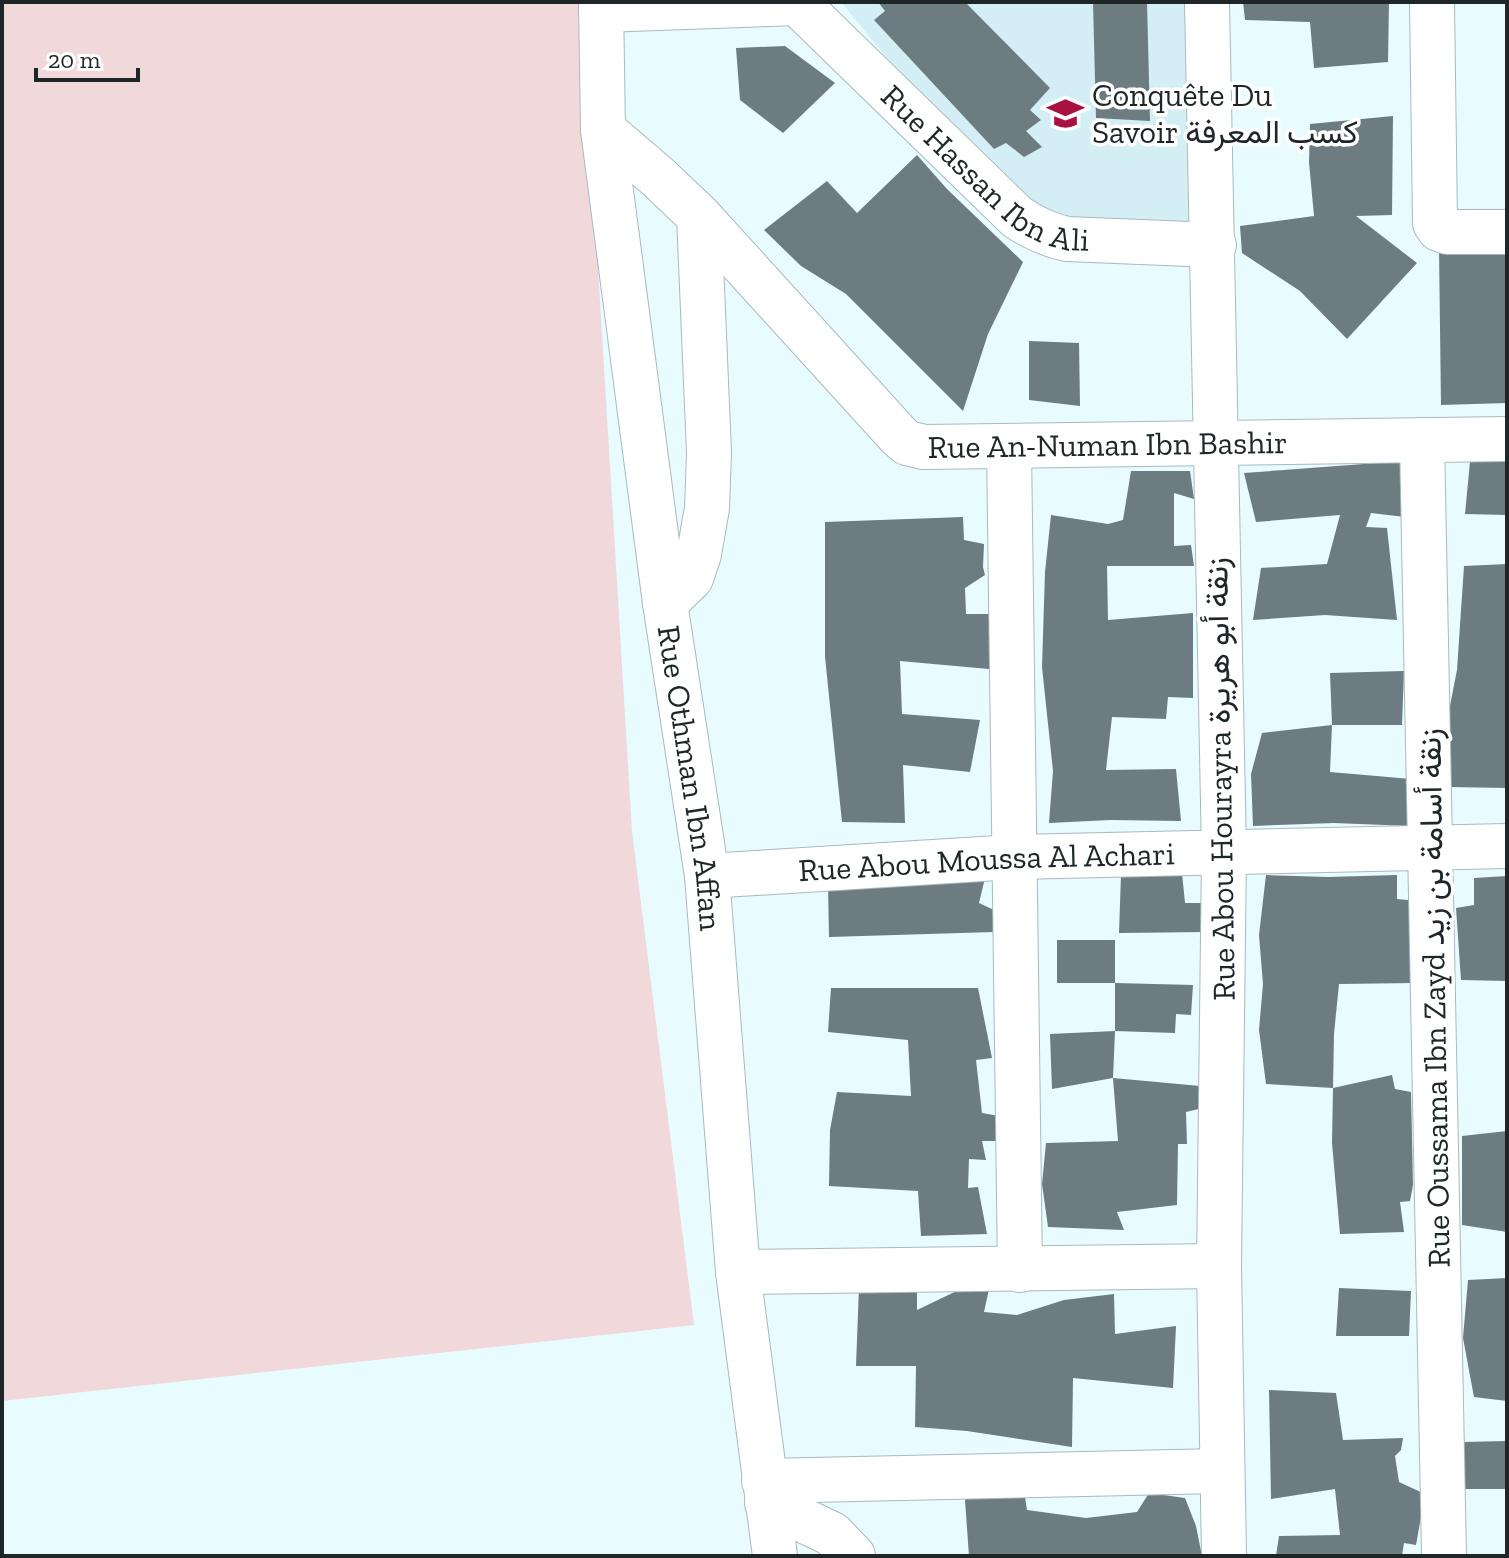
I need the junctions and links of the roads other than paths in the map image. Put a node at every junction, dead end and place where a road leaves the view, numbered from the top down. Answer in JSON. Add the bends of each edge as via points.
{"nodes":[{"id":1,"x":796,"y":2,"type":"edge"},
{"id":2,"x":1207,"y":2,"type":"edge"},
{"id":3,"x":1432,"y":2,"type":"edge"},
{"id":4,"x":601,"y":6,"type":"edge"},
{"id":5,"x":603,"y":130,"type":"junction"},
{"id":6,"x":699,"y":216,"type":"junction"},
{"id":7,"x":1507,"y":232,"type":"edge"},
{"id":8,"x":1214,"y":245,"type":"junction"},
{"id":9,"x":1507,"y":439,"type":"edge"},
{"id":10,"x":1422,"y":440,"type":"junction"},
{"id":11,"x":1217,"y":443,"type":"junction"},
{"id":12,"x":1009,"y":447,"type":"junction"},
{"id":13,"x":665,"y":603,"type":"junction"},
{"id":14,"x":1507,"y":846,"type":"edge"},
{"id":15,"x":1432,"y":849,"type":"junction"},
{"id":16,"x":1224,"y":853,"type":"junction"},
{"id":17,"x":1014,"y":857,"type":"junction"},
{"id":18,"x":707,"y":876,"type":"junction"},
{"id":19,"x":1219,"y":1266,"type":"junction"},
{"id":20,"x":1020,"y":1270,"type":"junction"},
{"id":21,"x":738,"y":1272,"type":"junction"},
{"id":22,"x":1220,"y":1471,"type":"junction"},
{"id":23,"x":766,"y":1492,"type":"junction"},
{"id":24,"x":775,"y":1556,"type":"edge"},
{"id":25,"x":853,"y":1556,"type":"edge"},
{"id":26,"x":1224,"y":1556,"type":"edge"},
{"id":27,"x":1444,"y":1556,"type":"edge"}],
"edges":[{"from":1,"to":4,"type":"street","name":"Rue Hassan Ibn Ali"},
{"from":1,"to":8,"type":"street","name":"Rue Hassan Ibn Ali","via":[[1028,225],[1067,239]]},
{"from":2,"to":8,"type":"street","name":"Rue Abou Hourayra زنقة أبو هريرة"},
{"from":3,"to":7,"type":"street","via":[[1434,219],[1447,232]]},
{"from":4,"to":5,"type":"street","name":"Rue Othman Ibn Affan"},
{"from":5,"to":6,"type":"street","name":"Rue An-Numan Ibn Bashir"},
{"from":5,"to":13,"type":"street","name":"Rue Othman Ibn Affan"},
{"from":6,"to":12,"type":"street","name":"Rue An-Numan Ibn Bashir","via":[[907,443]]},
{"from":6,"to":13,"type":"street","via":[[707,508],[691,578]]},
{"from":8,"to":11,"type":"street","name":"Rue Abou Hourayra زنقة أبو هريرة"},
{"from":9,"to":10,"type":"street","name":"Rue An-Numan Ibn Bashir"},
{"from":10,"to":11,"type":"street","name":"Rue An-Numan Ibn Bashir"},
{"from":10,"to":15,"type":"street","name":"Rue Oussama Ibn Zayd زنقة أسامة بن زيد"},
{"from":11,"to":12,"type":"street","name":"Rue An-Numan Ibn Bashir"},
{"from":11,"to":16,"type":"street","name":"Rue Abou Hourayra زنقة أبو هريرة"},
{"from":12,"to":17,"type":"street"},
{"from":13,"to":18,"type":"street","name":"Rue Othman Ibn Affan"},
{"from":14,"to":15,"type":"street","name":"Rue Abou Moussa Al Achari"},
{"from":15,"to":16,"type":"street","name":"Rue Abou Moussa Al Achari"},
{"from":15,"to":27,"type":"street","name":"Rue Oussama Ibn Zayd زنقة أسامة بن زيد"},
{"from":16,"to":17,"type":"street","name":"Rue Abou Moussa Al Achari"},
{"from":16,"to":19,"type":"street","name":"Rue Abou Hourayra زنقة أبو هريرة"},
{"from":17,"to":18,"type":"street","name":"Rue Abou Moussa Al Achari"},
{"from":17,"to":20,"type":"street"},
{"from":18,"to":21,"type":"street","name":"Rue Othman Ibn Affan"},
{"from":19,"to":20,"type":"street"},
{"from":19,"to":22,"type":"street","name":"Rue Abou Hourayra زنقة أبو هريرة"},
{"from":20,"to":21,"type":"street"},
{"from":21,"to":23,"type":"street","name":"Rue Othman Ibn Affan"},
{"from":22,"to":23,"type":"street"},
{"from":22,"to":26,"type":"street","name":"Rue Abou Hourayra زنقة أبو هريرة"},
{"from":23,"to":24,"type":"street","name":"Rue Othman Ibn Affan"},
{"from":23,"to":25,"type":"street","via":[[832,1534]]}]}
